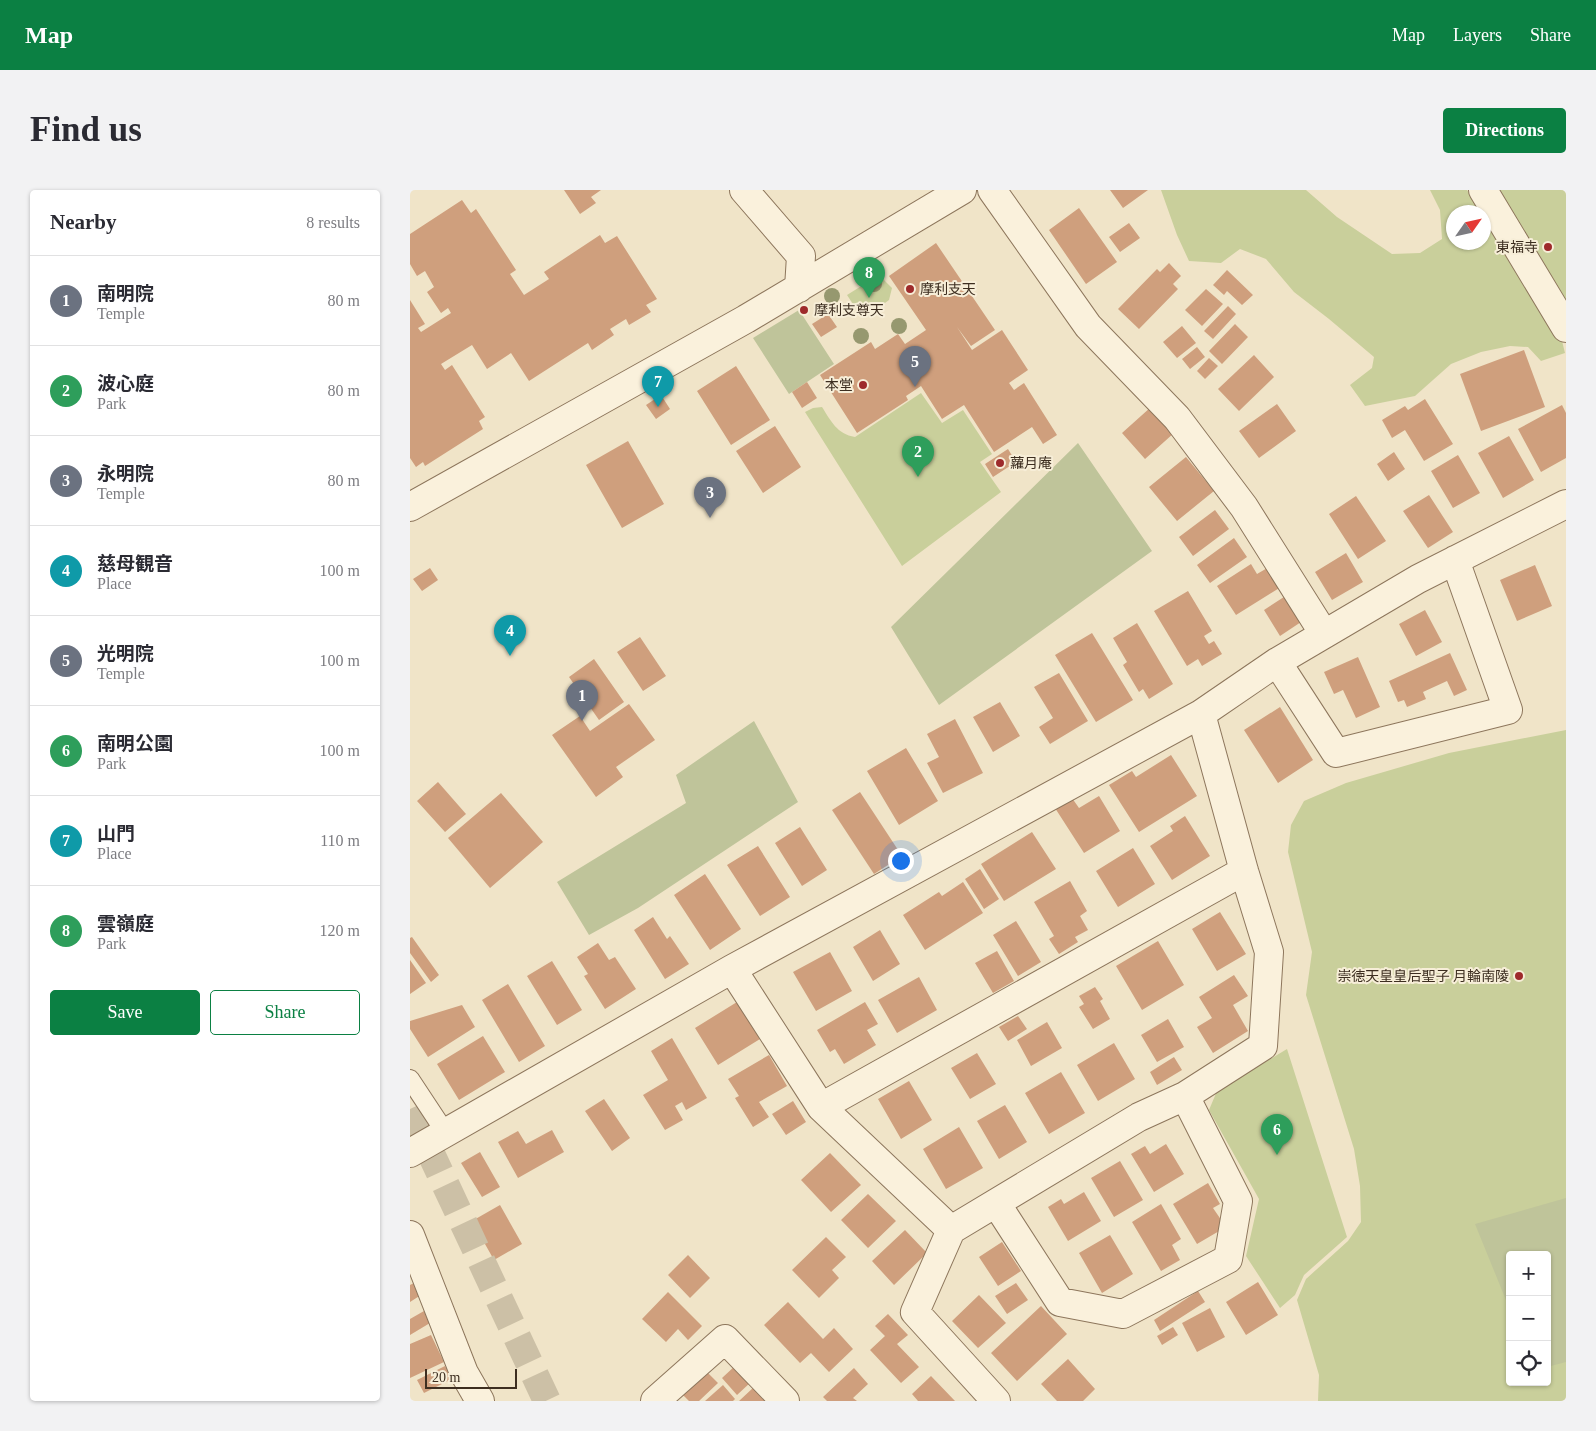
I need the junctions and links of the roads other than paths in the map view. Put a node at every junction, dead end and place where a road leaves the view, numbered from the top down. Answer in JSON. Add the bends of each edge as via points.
{"nodes":[{"id":1,"x":744,"y":190,"type":"edge"},
{"id":2,"x":962,"y":190,"type":"edge"},
{"id":3,"x":992,"y":190,"type":"edge"},
{"id":4,"x":1483,"y":190,"type":"edge"},
{"id":5,"x":799,"y":288,"type":"junction"},
{"id":6,"x":1566,"y":328,"type":"edge"},
{"id":7,"x":1566,"y":504,"type":"edge"},
{"id":8,"x":410,"y":507,"type":"edge"},
{"id":9,"x":1455,"y":560,"type":"junction"},
{"id":10,"x":1324,"y":634,"type":"junction"},
{"id":11,"x":1277,"y":662,"type":"junction"},
{"id":12,"x":1201,"y":714,"type":"junction"},
{"id":13,"x":1244,"y":871,"type":"junction"},
{"id":14,"x":732,"y":968,"type":"junction"},
{"id":15,"x":410,"y":1078,"type":"edge"},
{"id":16,"x":1185,"y":1096,"type":"junction"},
{"id":17,"x":821,"y":1107,"type":"junction"},
{"id":18,"x":445,"y":1132,"type":"junction"},
{"id":19,"x":410,"y":1153,"type":"edge"},
{"id":20,"x":996,"y":1203,"type":"junction"},
{"id":21,"x":951,"y":1230,"type":"junction"},
{"id":22,"x":410,"y":1235,"type":"edge"},
{"id":23,"x":480,"y":1401,"type":"edge"},
{"id":24,"x":655,"y":1401,"type":"edge"},
{"id":25,"x":785,"y":1401,"type":"edge"},
{"id":26,"x":996,"y":1401,"type":"edge"}],
"edges":[{"from":1,"to":5,"type":"street","via":[[801,256]]},
{"from":2,"to":5,"type":"street"},
{"from":3,"to":10,"type":"street","via":[[1088,326],[1177,418],[1244,506]]},
{"from":4,"to":6,"type":"street"},
{"from":5,"to":8,"type":"street"},
{"from":7,"to":9,"type":"street"},
{"from":9,"to":10,"type":"street"},
{"from":9,"to":11,"type":"street","via":[[1508,710],[1336,753]]},
{"from":10,"to":11,"type":"street"},
{"from":11,"to":12,"type":"street"},
{"from":12,"to":13,"type":"street"},
{"from":12,"to":14,"type":"street"},
{"from":13,"to":16,"type":"street","via":[[1269,952],[1263,1046]]},
{"from":13,"to":17,"type":"street"},
{"from":14,"to":17,"type":"street"},
{"from":14,"to":18,"type":"street"},
{"from":15,"to":18,"type":"lane"},
{"from":16,"to":20,"type":"street","via":[[1139,1117]]},
{"from":16,"to":20,"type":"street","via":[[1238,1201],[1228,1259],[1123,1314],[1060,1302]]},
{"from":17,"to":21,"type":"street"},
{"from":18,"to":19,"type":"street"},
{"from":20,"to":21,"type":"street"},
{"from":21,"to":26,"type":"street","via":[[915,1312]]},
{"from":22,"to":23,"type":"street","via":[[464,1373]]},
{"from":24,"to":25,"type":"street","via":[[725,1339]]}]}
